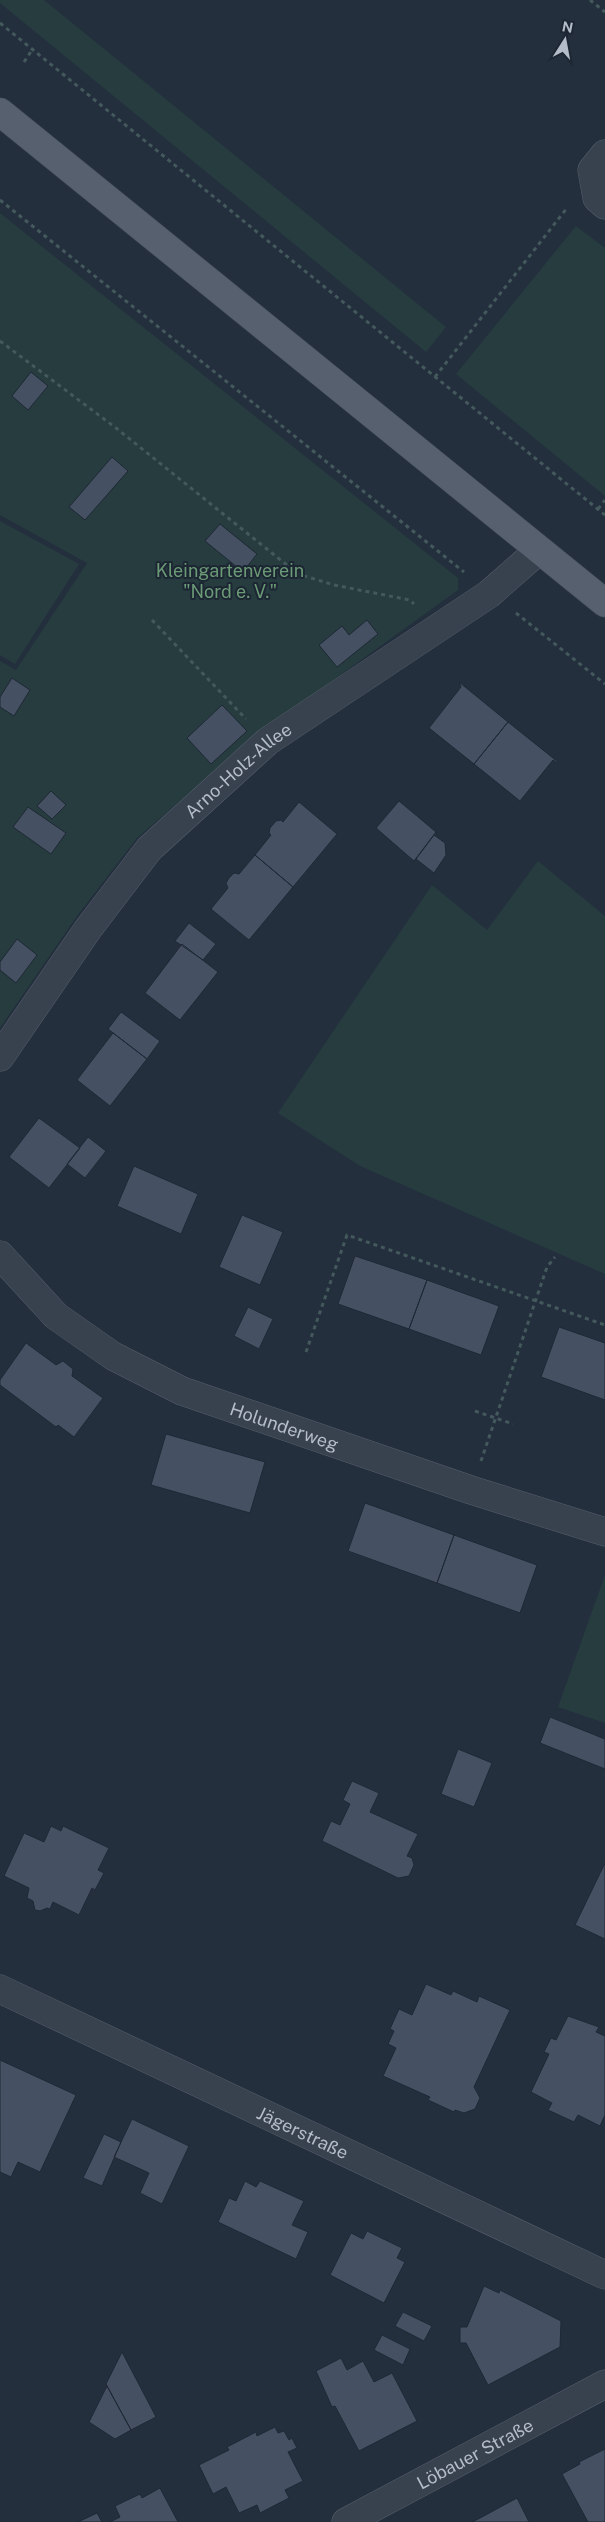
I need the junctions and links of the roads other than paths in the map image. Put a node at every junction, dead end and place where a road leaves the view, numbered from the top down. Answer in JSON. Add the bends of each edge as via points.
{"nodes":[{"id":1,"x":0,"y":112,"type":"edge"},
{"id":2,"x":599,"y":162,"type":"edge"},
{"id":3,"x":605,"y":205,"type":"edge"},
{"id":4,"x":539,"y":550,"type":"junction"},
{"id":5,"x":605,"y":603,"type":"edge"},
{"id":6,"x":0,"y":1057,"type":"edge"},
{"id":7,"x":0,"y":1255,"type":"edge"},
{"id":8,"x":605,"y":1532,"type":"edge"},
{"id":9,"x":0,"y":1989,"type":"edge"},
{"id":10,"x":605,"y":2274,"type":"edge"},
{"id":11,"x":605,"y":2384,"type":"edge"},
{"id":12,"x":346,"y":2522,"type":"edge"}],
"edges":[{"from":1,"to":4,"type":"main road"},
{"from":2,"to":3,"type":"street","via":[[597,198]]},
{"from":4,"to":5,"type":"main road"},
{"from":4,"to":6,"type":"street","name":"Arno-Holz-Allee","via":[[489,594],[268,741],[149,849],[88,929]]},
{"from":7,"to":8,"type":"street","name":"Holunderweg","via":[[56,1316],[113,1356],[182,1391],[470,1490]]},
{"from":9,"to":10,"type":"street","name":"Jägerstraße"},
{"from":11,"to":12,"type":"street","name":"Löbauer Straße"}]}
